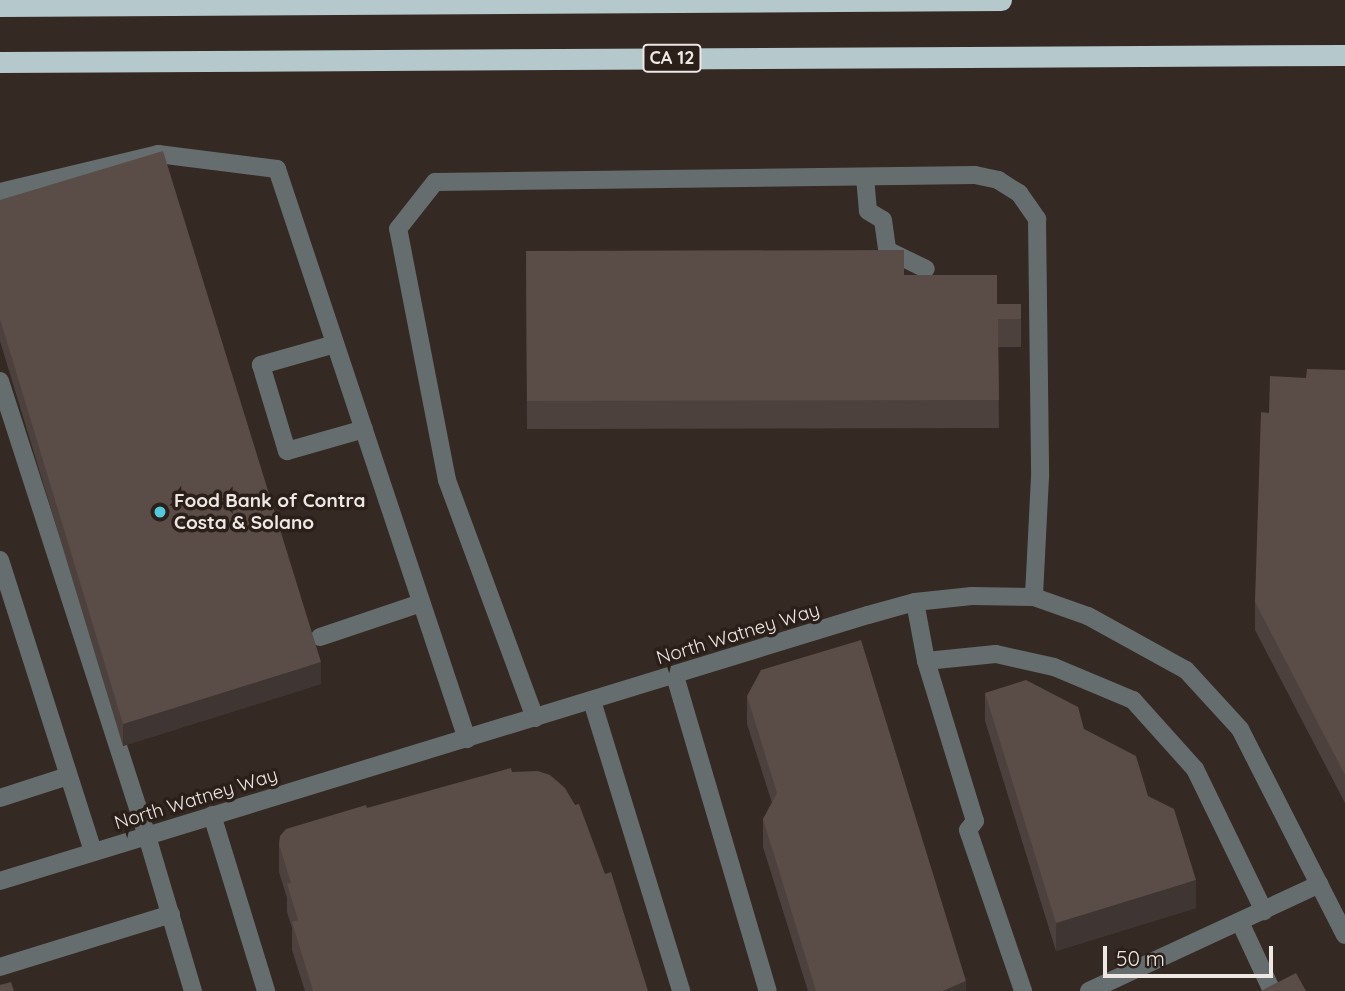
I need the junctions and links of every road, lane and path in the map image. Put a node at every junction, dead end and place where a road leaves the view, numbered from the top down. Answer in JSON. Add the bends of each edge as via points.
{"nodes":[{"id":1,"x":1001,"y":0,"type":"edge"},
{"id":2,"x":0,"y":6,"type":"edge"},
{"id":3,"x":1345,"y":55,"type":"edge"},
{"id":4,"x":0,"y":62,"type":"edge"},
{"id":5,"x":865,"y":177,"type":"junction"},
{"id":6,"x":0,"y":192,"type":"edge"},
{"id":7,"x":926,"y":269,"type":"dead end"},
{"id":8,"x":335,"y":344,"type":"junction"},
{"id":9,"x":0,"y":381,"type":"edge"},
{"id":10,"x":363,"y":429,"type":"junction"},
{"id":11,"x":0,"y":560,"type":"edge"},
{"id":12,"x":1034,"y":597,"type":"junction"},
{"id":13,"x":915,"y":602,"type":"junction"},
{"id":14,"x":421,"y":603,"type":"junction"},
{"id":15,"x":320,"y":636,"type":"dead end"},
{"id":16,"x":926,"y":662,"type":"junction"},
{"id":17,"x":675,"y":676,"type":"junction"},
{"id":18,"x":592,"y":701,"type":"junction"},
{"id":19,"x":535,"y":718,"type":"junction"},
{"id":20,"x":467,"y":739,"type":"junction"},
{"id":21,"x":68,"y":776,"type":"junction"},
{"id":22,"x":0,"y":798,"type":"edge"},
{"id":23,"x":212,"y":815,"type":"junction"},
{"id":24,"x":147,"y":836,"type":"junction"},
{"id":25,"x":93,"y":852,"type":"junction"},
{"id":26,"x":0,"y":881,"type":"edge"},
{"id":27,"x":1319,"y":884,"type":"junction"},
{"id":28,"x":1264,"y":911,"type":"junction"},
{"id":29,"x":171,"y":914,"type":"junction"},
{"id":30,"x":1240,"y":922,"type":"junction"},
{"id":31,"x":1345,"y":935,"type":"edge"},
{"id":32,"x":0,"y":967,"type":"edge"},
{"id":33,"x":193,"y":991,"type":"edge"},
{"id":34,"x":267,"y":991,"type":"edge"},
{"id":35,"x":681,"y":991,"type":"edge"},
{"id":36,"x":768,"y":991,"type":"edge"},
{"id":37,"x":1023,"y":991,"type":"edge"},
{"id":38,"x":1089,"y":991,"type":"edge"},
{"id":39,"x":1272,"y":991,"type":"edge"}],
"edges":[{"from":1,"to":2,"type":"highway"},
{"from":3,"to":4,"type":"highway","number":"CA 12"},
{"from":5,"to":7,"type":"street","via":[[867,211],[883,220],[887,250]]},
{"from":5,"to":12,"type":"street","via":[[975,175],[998,180],[1019,193],[1037,219],[1040,477]]},
{"from":5,"to":19,"type":"street","via":[[435,182],[398,229],[447,480]]},
{"from":6,"to":8,"type":"street","via":[[158,154],[277,169]]},
{"from":8,"to":10,"type":"street"},
{"from":8,"to":10,"type":"street","via":[[261,365],[287,451]]},
{"from":9,"to":24,"type":"street"},
{"from":10,"to":14,"type":"street"},
{"from":11,"to":21,"type":"street"},
{"from":12,"to":13,"type":"street","name":"North Watney Way","via":[[972,596]]},
{"from":12,"to":27,"type":"street","name":"North Watney Way","via":[[1088,616],[1186,670],[1240,729]]},
{"from":13,"to":16,"type":"street"},
{"from":13,"to":17,"type":"street","name":"North Watney Way"},
{"from":14,"to":15,"type":"street"},
{"from":14,"to":20,"type":"street"},
{"from":16,"to":28,"type":"street","via":[[996,654],[1054,667],[1133,700],[1195,769]]},
{"from":16,"to":37,"type":"street","via":[[975,821],[968,830]]},
{"from":17,"to":18,"type":"street","name":"North Watney Way"},
{"from":17,"to":36,"type":"street"},
{"from":18,"to":19,"type":"street","name":"North Watney Way"},
{"from":18,"to":35,"type":"street"},
{"from":19,"to":20,"type":"street","name":"North Watney Way"},
{"from":20,"to":23,"type":"street","name":"North Watney Way"},
{"from":21,"to":22,"type":"street"},
{"from":21,"to":25,"type":"street"},
{"from":23,"to":24,"type":"street","name":"North Watney Way"},
{"from":23,"to":34,"type":"street"},
{"from":24,"to":25,"type":"street","name":"North Watney Way"},
{"from":24,"to":29,"type":"street"},
{"from":25,"to":26,"type":"street","name":"North Watney Way"},
{"from":27,"to":28,"type":"street"},
{"from":27,"to":31,"type":"street","name":"North Watney Way"},
{"from":28,"to":30,"type":"street"},
{"from":29,"to":32,"type":"street"},
{"from":29,"to":33,"type":"street"},
{"from":30,"to":38,"type":"street"},
{"from":30,"to":39,"type":"street"}]}
